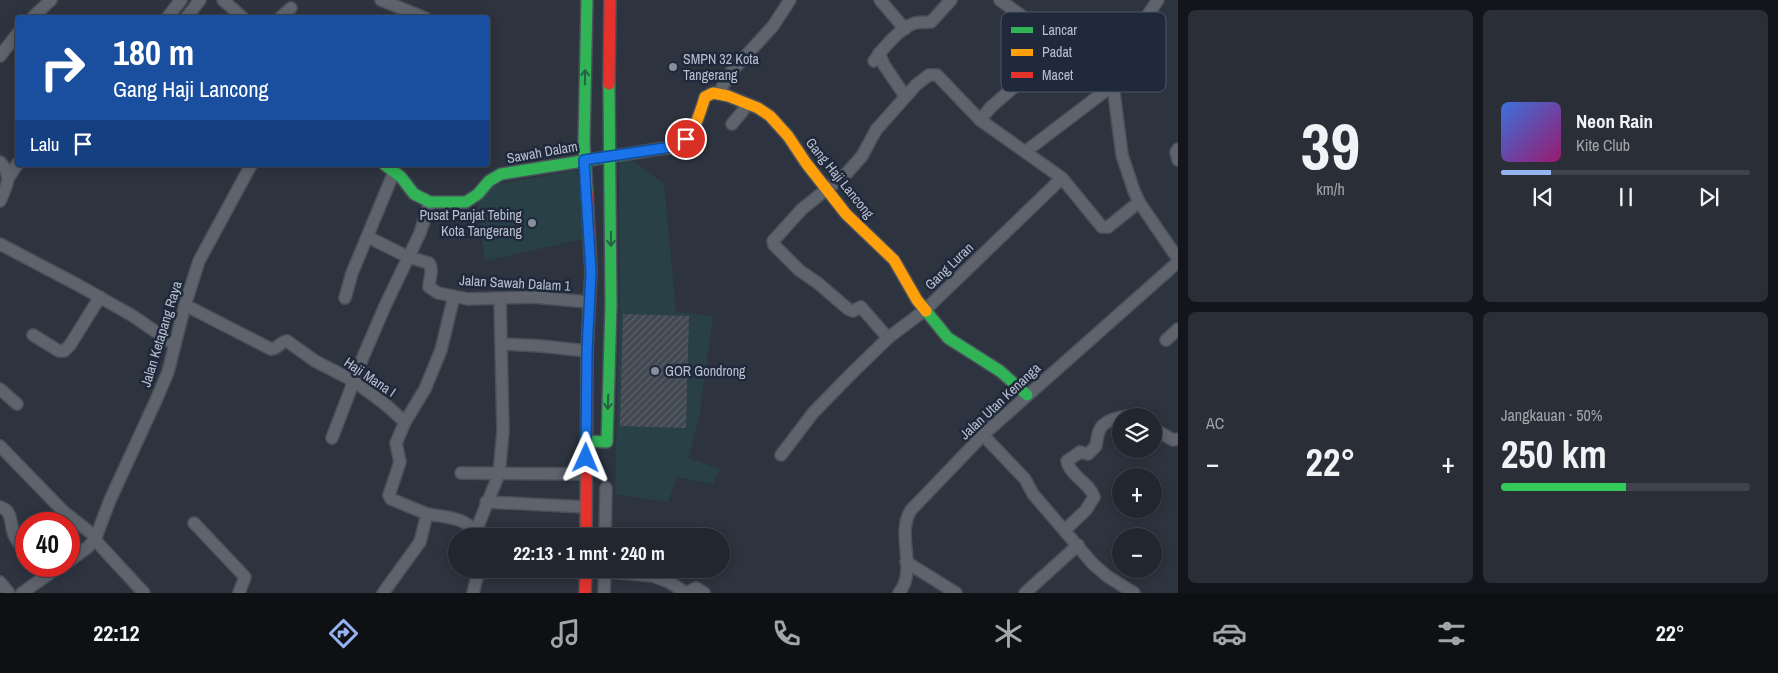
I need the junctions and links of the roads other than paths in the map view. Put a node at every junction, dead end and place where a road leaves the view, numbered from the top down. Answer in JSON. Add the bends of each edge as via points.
{"nodes":[{"id":1,"x":51,"y":0,"type":"edge"},
{"id":2,"x":181,"y":0,"type":"edge"},
{"id":3,"x":200,"y":0,"type":"edge"},
{"id":4,"x":223,"y":0,"type":"edge"},
{"id":5,"x":381,"y":0,"type":"edge"},
{"id":6,"x":587,"y":0,"type":"edge"},
{"id":7,"x":610,"y":0,"type":"edge"},
{"id":8,"x":790,"y":0,"type":"edge"},
{"id":9,"x":880,"y":0,"type":"edge"},
{"id":10,"x":951,"y":0,"type":"edge"},
{"id":11,"x":1000,"y":0,"type":"edge"},
{"id":12,"x":1158,"y":0,"type":"edge"},
{"id":13,"x":291,"y":8,"type":"dead end"},
{"id":14,"x":393,"y":12,"type":"edge"},
{"id":15,"x":1016,"y":12,"type":"edge"},
{"id":16,"x":1150,"y":12,"type":"edge"},
{"id":17,"x":35,"y":15,"type":"edge"},
{"id":18,"x":169,"y":15,"type":"edge"},
{"id":19,"x":188,"y":15,"type":"edge"},
{"id":20,"x":240,"y":15,"type":"edge"},
{"id":21,"x":283,"y":15,"type":"edge"},
{"id":22,"x":409,"y":15,"type":"edge"},
{"id":23,"x":904,"y":29,"type":"junction"},
{"id":24,"x":15,"y":37,"type":"edge"},
{"id":25,"x":0,"y":56,"type":"edge"},
{"id":26,"x":1009,"y":92,"type":"edge"},
{"id":27,"x":1100,"y":92,"type":"edge"},
{"id":28,"x":1114,"y":92,"type":"edge"},
{"id":29,"x":718,"y":94,"type":"junction"},
{"id":30,"x":905,"y":96,"type":"junction"},
{"id":31,"x":747,"y":104,"type":"junction"},
{"id":32,"x":980,"y":120,"type":"junction"},
{"id":33,"x":606,"y":124,"type":"junction"},
{"id":34,"x":732,"y":124,"type":"dead end"},
{"id":35,"x":586,"y":125,"type":"junction"},
{"id":36,"x":1025,"y":152,"type":"junction"},
{"id":37,"x":606,"y":156,"type":"junction"},
{"id":38,"x":587,"y":160,"type":"junction"},
{"id":39,"x":0,"y":162,"type":"edge"},
{"id":40,"x":15,"y":167,"type":"edge"},
{"id":41,"x":250,"y":167,"type":"edge"},
{"id":42,"x":390,"y":168,"type":"edge"},
{"id":43,"x":9,"y":177,"type":"junction"},
{"id":44,"x":1062,"y":178,"type":"junction"},
{"id":45,"x":828,"y":190,"type":"junction"},
{"id":46,"x":0,"y":200,"type":"edge"},
{"id":47,"x":430,"y":202,"type":"junction"},
{"id":48,"x":1139,"y":202,"type":"junction"},
{"id":49,"x":611,"y":215,"type":"junction"},
{"id":50,"x":588,"y":216,"type":"junction"},
{"id":51,"x":368,"y":237,"type":"junction"},
{"id":52,"x":0,"y":244,"type":"edge"},
{"id":53,"x":408,"y":257,"type":"junction"},
{"id":54,"x":1178,"y":260,"type":"edge"},
{"id":55,"x":454,"y":296,"type":"junction"},
{"id":56,"x":100,"y":297,"type":"junction"},
{"id":57,"x":345,"y":298,"type":"dead end"},
{"id":58,"x":500,"y":298,"type":"junction"},
{"id":59,"x":589,"y":302,"type":"junction"},
{"id":60,"x":185,"y":305,"type":"junction"},
{"id":61,"x":925,"y":310,"type":"junction"},
{"id":62,"x":1178,"y":329,"type":"edge"},
{"id":63,"x":33,"y":335,"type":"dead end"},
{"id":64,"x":888,"y":338,"type":"junction"},
{"id":65,"x":1166,"y":340,"type":"dead end"},
{"id":66,"x":502,"y":344,"type":"junction"},
{"id":67,"x":175,"y":345,"type":"junction"},
{"id":68,"x":587,"y":351,"type":"junction"},
{"id":69,"x":354,"y":381,"type":"junction"},
{"id":70,"x":0,"y":389,"type":"edge"},
{"id":71,"x":1027,"y":395,"type":"junction"},
{"id":72,"x":17,"y":404,"type":"dead end"},
{"id":73,"x":1112,"y":420,"type":"edge"},
{"id":74,"x":405,"y":422,"type":"junction"},
{"id":75,"x":1162,"y":434,"type":"edge"},
{"id":76,"x":983,"y":435,"type":"junction"},
{"id":77,"x":332,"y":438,"type":"dead end"},
{"id":78,"x":1178,"y":439,"type":"edge"},
{"id":79,"x":596,"y":442,"type":"junction"},
{"id":80,"x":0,"y":446,"type":"edge"},
{"id":81,"x":780,"y":455,"type":"dead end"},
{"id":82,"x":462,"y":473,"type":"dead end"},
{"id":83,"x":499,"y":474,"type":"junction"},
{"id":84,"x":586,"y":474,"type":"junction"},
{"id":85,"x":606,"y":488,"type":"dead end"},
{"id":86,"x":486,"y":502,"type":"junction"},
{"id":87,"x":0,"y":507,"type":"edge"},
{"id":88,"x":586,"y":507,"type":"junction"},
{"id":89,"x":427,"y":514,"type":"junction"},
{"id":90,"x":194,"y":523,"type":"dead end"},
{"id":91,"x":472,"y":528,"type":"edge"},
{"id":92,"x":477,"y":528,"type":"edge"},
{"id":93,"x":586,"y":528,"type":"edge"},
{"id":94,"x":605,"y":528,"type":"edge"},
{"id":95,"x":1065,"y":530,"type":"junction"},
{"id":96,"x":15,"y":536,"type":"edge"},
{"id":97,"x":95,"y":538,"type":"junction"},
{"id":98,"x":1078,"y":545,"type":"junction"},
{"id":99,"x":80,"y":553,"type":"edge"},
{"id":100,"x":906,"y":562,"type":"junction"},
{"id":101,"x":44,"y":577,"type":"edge"},
{"id":102,"x":477,"y":578,"type":"edge"},
{"id":103,"x":590,"y":578,"type":"edge"},
{"id":104,"x":597,"y":578,"type":"edge"},
{"id":105,"x":658,"y":578,"type":"edge"},
{"id":106,"x":0,"y":582,"type":"edge"},
{"id":107,"x":685,"y":592,"type":"edge"},
{"id":108,"x":9,"y":593,"type":"edge"},
{"id":109,"x":22,"y":593,"type":"edge"},
{"id":110,"x":144,"y":593,"type":"edge"},
{"id":111,"x":240,"y":593,"type":"edge"},
{"id":112,"x":383,"y":593,"type":"edge"},
{"id":113,"x":473,"y":593,"type":"edge"},
{"id":114,"x":585,"y":593,"type":"edge"},
{"id":115,"x":604,"y":593,"type":"edge"},
{"id":116,"x":704,"y":593,"type":"edge"},
{"id":117,"x":899,"y":593,"type":"edge"},
{"id":118,"x":956,"y":593,"type":"edge"},
{"id":119,"x":1025,"y":593,"type":"edge"},
{"id":120,"x":1134,"y":593,"type":"edge"}],
"edges":[{"from":1,"to":17,"type":"street"},
{"from":2,"to":18,"type":"street"},
{"from":3,"to":19,"type":"street"},
{"from":4,"to":20,"type":"street"},
{"from":5,"to":14,"type":"street"},
{"from":35,"to":6,"type":"street","one_way":true},
{"from":7,"to":33,"type":"street"},
{"from":8,"to":29,"type":"street","via":[[773,26],[731,72]]},
{"from":9,"to":23,"type":"street"},
{"from":10,"to":23,"type":"street","via":[[931,22],[913,24]]},
{"from":11,"to":15,"type":"street"},
{"from":12,"to":16,"type":"street"},
{"from":13,"to":21,"type":"street"},
{"from":14,"to":22,"type":"street"},
{"from":23,"to":30,"type":"street","via":[[876,57]]},
{"from":24,"to":25,"type":"street"},
{"from":26,"to":32,"type":"street"},
{"from":27,"to":36,"type":"street"},
{"from":28,"to":48,"type":"street","via":[[1122,155]]},
{"from":29,"to":31,"type":"street","name":"Gang Haji Lancong"},
{"from":29,"to":37,"type":"street","via":[[705,97],[699,117],[678,146]]},
{"from":30,"to":32,"type":"street","via":[[929,75],[937,75]]},
{"from":30,"to":45,"type":"street","via":[[876,130],[862,156]]},
{"from":31,"to":34,"type":"street"},
{"from":31,"to":45,"type":"street","name":"Gang Haji Lancong","via":[[770,116]]},
{"from":32,"to":36,"type":"street"},
{"from":33,"to":35,"type":"street"},
{"from":33,"to":37,"type":"street"},
{"from":35,"to":38,"type":"street"},
{"from":36,"to":44,"type":"street"},
{"from":37,"to":38,"type":"street","name":"Sawah Dalam"},
{"from":37,"to":49,"type":"street"},
{"from":38,"to":47,"type":"street","name":"Sawah Dalam","via":[[501,174],[466,202]]},
{"from":38,"to":50,"type":"street"},
{"from":39,"to":43,"type":"street","via":[[6,167]]},
{"from":40,"to":43,"type":"street"},
{"from":41,"to":60,"type":"street","name":"Jalan Ketapang Raya","via":[[199,262]]},
{"from":42,"to":47,"type":"street","via":[[414,194]]},
{"from":42,"to":51,"type":"street"},
{"from":43,"to":46,"type":"street"},
{"from":44,"to":48,"type":"street","via":[[1105,228]]},
{"from":44,"to":61,"type":"street","name":"Gang Luran"},
{"from":45,"to":61,"type":"street","name":"Gang Haji Lancong","via":[[846,214],[894,260]]},
{"from":45,"to":64,"type":"street","via":[[802,209],[773,241],[774,245],[799,270],[848,309],[853,311],[861,307]]},
{"from":47,"to":53,"type":"street"},
{"from":48,"to":54,"type":"street"},
{"from":49,"to":50,"type":"street"},
{"from":49,"to":79,"type":"street","one_way":true,"via":[[611,305]]},
{"from":50,"to":59,"type":"street"},
{"from":51,"to":53,"type":"street"},
{"from":51,"to":57,"type":"street"},
{"from":52,"to":56,"type":"street"},
{"from":53,"to":55,"type":"street","name":"Jalan Sawah Dalam 1","via":[[429,263],[431,289]]},
{"from":53,"to":69,"type":"street"},
{"from":54,"to":71,"type":"street","name":"Jalan Utan Kenanga"},
{"from":55,"to":58,"type":"street","name":"Jalan Sawah Dalam 1"},
{"from":55,"to":74,"type":"street","via":[[441,350],[425,389]]},
{"from":56,"to":63,"type":"street","via":[[64,351]]},
{"from":56,"to":67,"type":"street"},
{"from":58,"to":59,"type":"street","name":"Jalan Sawah Dalam 1"},
{"from":58,"to":66,"type":"street"},
{"from":59,"to":68,"type":"street"},
{"from":60,"to":67,"type":"street","name":"Jalan Ketapang Raya"},
{"from":60,"to":69,"type":"street","name":"Haji Mana I","via":[[271,349],[287,342]]},
{"from":61,"to":64,"type":"street","name":"Gang Luran"},
{"from":61,"to":71,"type":"street","name":"Gang Haji Lancong","via":[[948,338],[1000,371]]},
{"from":62,"to":65,"type":"street"},
{"from":64,"to":81,"type":"street","name":"Gang Luran","via":[[813,413]]},
{"from":66,"to":68,"type":"street"},
{"from":66,"to":83,"type":"street","via":[[503,431]]},
{"from":67,"to":97,"type":"street","name":"Jalan Ketapang Raya","via":[[163,385]]},
{"from":68,"to":79,"type":"street"},
{"from":69,"to":74,"type":"street","name":"Haji Mana I"},
{"from":69,"to":77,"type":"street"},
{"from":70,"to":72,"type":"street"},
{"from":71,"to":76,"type":"street","name":"Jalan Utan Kenanga"},
{"from":73,"to":95,"type":"street","via":[[1100,428],[1096,446],[1088,454],[1080,452],[1067,461],[1094,497],[1086,510]]},
{"from":74,"to":89,"type":"street","via":[[396,443],[400,462],[388,495]]},
{"from":75,"to":78,"type":"street","via":[[1173,440]]},
{"from":76,"to":95,"type":"street","via":[[1025,479],[1033,494]]},
{"from":76,"to":100,"type":"street","name":"Jalan Utan Kenanga","via":[[908,515]]},
{"from":79,"to":84,"type":"street"},
{"from":80,"to":97,"type":"street","via":[[64,512]]},
{"from":82,"to":83,"type":"street"},
{"from":83,"to":84,"type":"street"},
{"from":83,"to":86,"type":"street"},
{"from":84,"to":88,"type":"street"},
{"from":85,"to":94,"type":"street"},
{"from":86,"to":88,"type":"street"},
{"from":86,"to":92,"type":"street"},
{"from":87,"to":96,"type":"street","via":[[8,511]]},
{"from":88,"to":93,"type":"street"},
{"from":89,"to":91,"type":"street","via":[[464,522]]},
{"from":89,"to":112,"type":"street","via":[[420,542]]},
{"from":90,"to":111,"type":"street","via":[[245,577]]},
{"from":95,"to":98,"type":"street"},
{"from":97,"to":99,"type":"street","name":"Jalan Ketapang Raya"},
{"from":97,"to":110,"type":"street"},
{"from":98,"to":119,"type":"street"},
{"from":98,"to":120,"type":"street","via":[[1093,564]]},
{"from":100,"to":117,"type":"street","name":"Jalan Utan Kenanga","via":[[906,578]]},
{"from":100,"to":118,"type":"street"},
{"from":101,"to":109,"type":"street"},
{"from":102,"to":113,"type":"street"},
{"from":103,"to":114,"type":"street"},
{"from":104,"to":115,"type":"street"},
{"from":105,"to":107,"type":"street"},
{"from":106,"to":108,"type":"street"},
{"from":107,"to":116,"type":"street","via":[[696,588]]}]}
